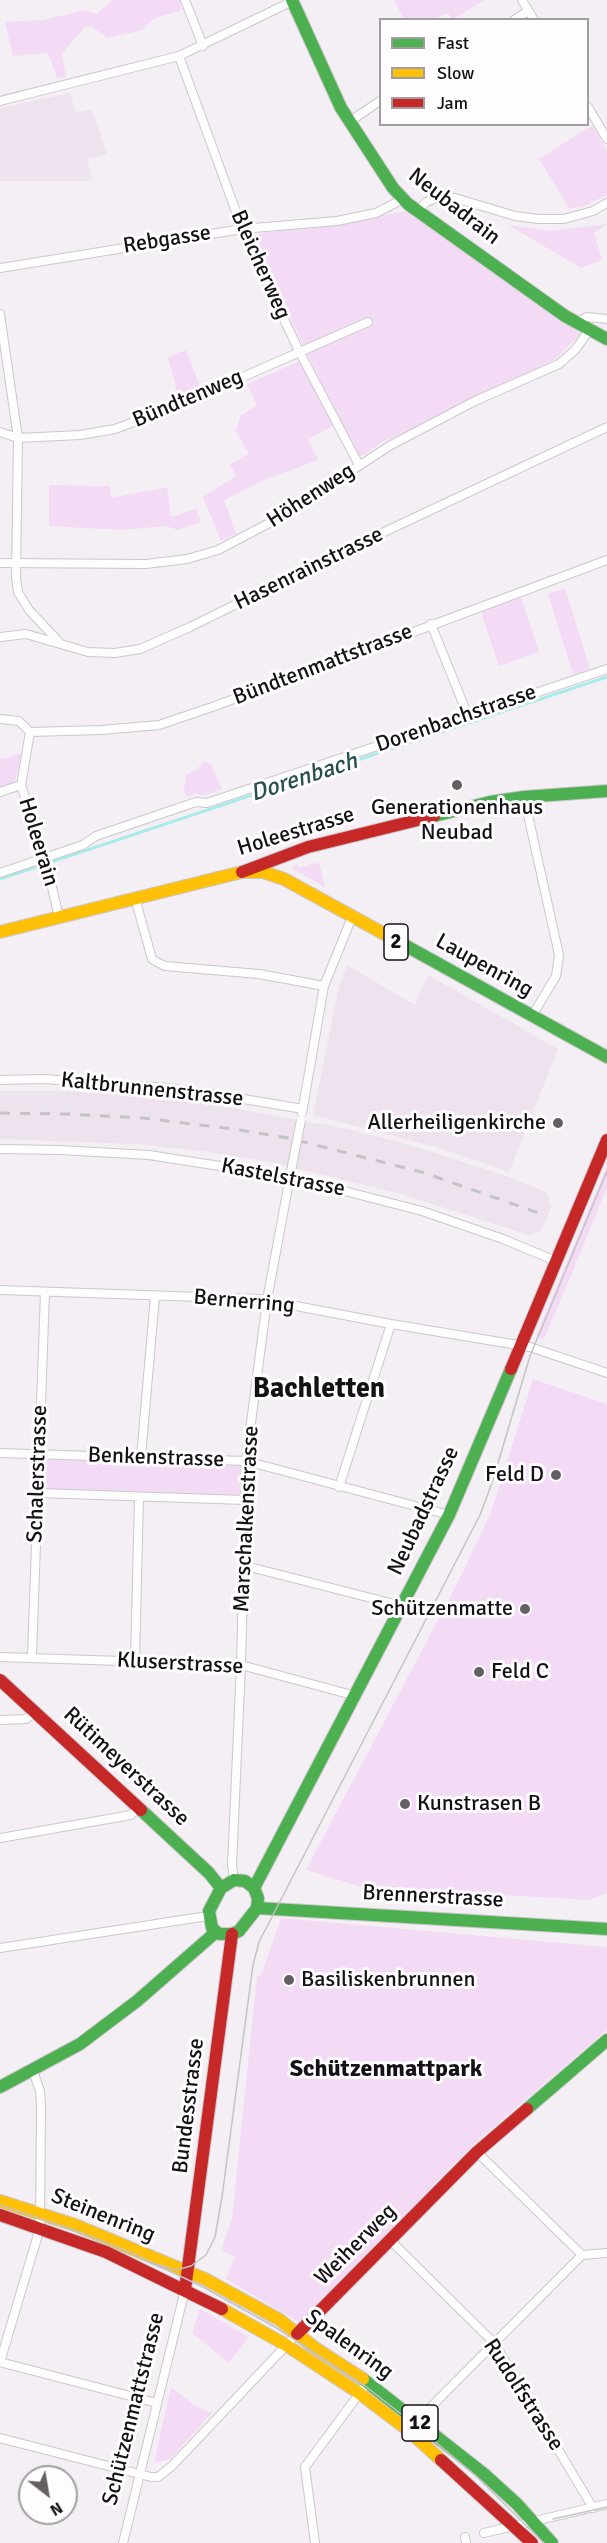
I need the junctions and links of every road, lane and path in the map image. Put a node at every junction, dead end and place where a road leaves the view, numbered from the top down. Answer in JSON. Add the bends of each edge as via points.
{"nodes":[{"id":1,"x":185,"y":0,"type":"edge"},
{"id":2,"x":293,"y":0,"type":"edge"},
{"id":3,"x":522,"y":0,"type":"edge"},
{"id":4,"x":528,"y":11,"type":"junction"},
{"id":5,"x":517,"y":18,"type":"edge"},
{"id":6,"x":533,"y":18,"type":"edge"},
{"id":7,"x":203,"y":46,"type":"junction"},
{"id":8,"x":179,"y":56,"type":"junction"},
{"id":9,"x":0,"y":101,"type":"edge"},
{"id":10,"x":379,"y":102,"type":"edge"},
{"id":11,"x":589,"y":109,"type":"edge"},
{"id":12,"x":349,"y":122,"type":"junction"},
{"id":13,"x":607,"y":138,"type":"edge"},
{"id":14,"x":403,"y":199,"type":"junction"},
{"id":15,"x":607,"y":203,"type":"edge"},
{"id":16,"x":418,"y":210,"type":"junction"},
{"id":17,"x":242,"y":229,"type":"junction"},
{"id":18,"x":0,"y":268,"type":"edge"},
{"id":19,"x":0,"y":314,"type":"edge"},
{"id":20,"x":607,"y":319,"type":"edge"},
{"id":21,"x":368,"y":322,"type":"dead end"},
{"id":22,"x":576,"y":323,"type":"junction"},
{"id":23,"x":589,"y":330,"type":"junction"},
{"id":24,"x":607,"y":339,"type":"edge"},
{"id":25,"x":299,"y":351,"type":"junction"},
{"id":26,"x":607,"y":427,"type":"edge"},
{"id":27,"x":0,"y":432,"type":"edge"},
{"id":28,"x":18,"y":438,"type":"junction"},
{"id":29,"x":359,"y":465,"type":"junction"},
{"id":30,"x":607,"y":560,"type":"edge"},
{"id":31,"x":18,"y":562,"type":"junction"},
{"id":32,"x":0,"y":563,"type":"edge"},
{"id":33,"x":431,"y":624,"type":"junction"},
{"id":34,"x":0,"y":637,"type":"edge"},
{"id":35,"x":59,"y":642,"type":"junction"},
{"id":36,"x":607,"y":669,"type":"edge"},
{"id":37,"x":468,"y":716,"type":"junction"},
{"id":38,"x":0,"y":719,"type":"edge"},
{"id":39,"x":30,"y":732,"type":"junction"},
{"id":40,"x":21,"y":785,"type":"junction"},
{"id":41,"x":607,"y":791,"type":"edge"},
{"id":42,"x":0,"y":792,"type":"edge"},
{"id":43,"x":524,"y":797,"type":"junction"},
{"id":44,"x":46,"y":863,"type":"junction"},
{"id":45,"x":242,"y":872,"type":"junction"},
{"id":46,"x":0,"y":873,"type":"edge"},
{"id":47,"x":135,"y":898,"type":"junction"},
{"id":48,"x":59,"y":917,"type":"junction"},
{"id":49,"x":352,"y":917,"type":"junction"},
{"id":50,"x":0,"y":932,"type":"edge"},
{"id":51,"x":324,"y":986,"type":"junction"},
{"id":52,"x":532,"y":1016,"type":"junction"},
{"id":53,"x":607,"y":1058,"type":"edge"},
{"id":54,"x":0,"y":1080,"type":"edge"},
{"id":55,"x":303,"y":1109,"type":"junction"},
{"id":56,"x":607,"y":1140,"type":"edge"},
{"id":57,"x":0,"y":1149,"type":"edge"},
{"id":58,"x":290,"y":1177,"type":"junction"},
{"id":59,"x":556,"y":1261,"type":"junction"},
{"id":60,"x":0,"y":1290,"type":"edge"},
{"id":61,"x":45,"y":1292,"type":"junction"},
{"id":62,"x":155,"y":1296,"type":"junction"},
{"id":63,"x":267,"y":1300,"type":"junction"},
{"id":64,"x":391,"y":1324,"type":"junction"},
{"id":65,"x":520,"y":1345,"type":"junction"},
{"id":66,"x":607,"y":1373,"type":"edge"},
{"id":67,"x":0,"y":1454,"type":"edge"},
{"id":68,"x":38,"y":1455,"type":"junction"},
{"id":69,"x":141,"y":1457,"type":"junction"},
{"id":70,"x":246,"y":1461,"type":"junction"},
{"id":71,"x":339,"y":1487,"type":"junction"},
{"id":72,"x":38,"y":1493,"type":"junction"},
{"id":73,"x":139,"y":1497,"type":"junction"},
{"id":74,"x":245,"y":1500,"type":"junction"},
{"id":75,"x":449,"y":1515,"type":"junction"},
{"id":76,"x":242,"y":1565,"type":"junction"},
{"id":77,"x":402,"y":1606,"type":"junction"},
{"id":78,"x":32,"y":1656,"type":"junction"},
{"id":79,"x":0,"y":1657,"type":"edge"},
{"id":80,"x":135,"y":1661,"type":"junction"},
{"id":81,"x":241,"y":1665,"type":"junction"},
{"id":82,"x":0,"y":1680,"type":"edge"},
{"id":83,"x":357,"y":1696,"type":"junction"},
{"id":84,"x":34,"y":1712,"type":"junction"},
{"id":85,"x":0,"y":1720,"type":"edge"},
{"id":86,"x":138,"y":1807,"type":"junction"},
{"id":87,"x":0,"y":1838,"type":"edge"},
{"id":88,"x":234,"y":1880,"type":"junction"},
{"id":89,"x":222,"y":1888,"type":"junction"},
{"id":90,"x":254,"y":1888,"type":"junction"},
{"id":91,"x":257,"y":1908,"type":"junction"},
{"id":92,"x":208,"y":1916,"type":"junction"},
{"id":93,"x":607,"y":1929,"type":"edge"},
{"id":94,"x":216,"y":1932,"type":"junction"},
{"id":95,"x":232,"y":1934,"type":"junction"},
{"id":96,"x":0,"y":1948,"type":"edge"},
{"id":97,"x":607,"y":2040,"type":"edge"},
{"id":98,"x":33,"y":2071,"type":"junction"},
{"id":99,"x":0,"y":2087,"type":"edge"},
{"id":100,"x":477,"y":2152,"type":"junction"},
{"id":101,"x":0,"y":2201,"type":"edge"},
{"id":102,"x":39,"y":2213,"type":"junction"},
{"id":103,"x":0,"y":2215,"type":"edge"},
{"id":104,"x":40,"y":2228,"type":"junction"},
{"id":105,"x":390,"y":2240,"type":"junction"},
{"id":106,"x":607,"y":2253,"type":"edge"},
{"id":107,"x":582,"y":2255,"type":"junction"},
{"id":108,"x":187,"y":2282,"type":"junction"},
{"id":109,"x":297,"y":2334,"type":"junction"},
{"id":110,"x":286,"y":2344,"type":"junction"},
{"id":111,"x":495,"y":2344,"type":"junction"},
{"id":112,"x":0,"y":2362,"type":"edge"},
{"id":113,"x":363,"y":2388,"type":"junction"},
{"id":114,"x":157,"y":2403,"type":"junction"},
{"id":115,"x":417,"y":2421,"type":"junction"},
{"id":116,"x":408,"y":2430,"type":"junction"},
{"id":117,"x":0,"y":2438,"type":"edge"},
{"id":118,"x":140,"y":2474,"type":"junction"},
{"id":119,"x":607,"y":2504,"type":"edge"},
{"id":120,"x":593,"y":2508,"type":"junction"},
{"id":121,"x":524,"y":2524,"type":"junction"},
{"id":122,"x":484,"y":2533,"type":"dead end"},
{"id":123,"x":123,"y":2543,"type":"edge"},
{"id":124,"x":315,"y":2543,"type":"edge"},
{"id":125,"x":532,"y":2543,"type":"edge"},
{"id":126,"x":552,"y":2543,"type":"edge"}],
"edges":[{"from":1,"to":7,"type":"street"},
{"from":2,"to":7,"type":"street"},
{"from":2,"to":12,"type":"main road","name":"Neubadrain"},
{"from":3,"to":4,"type":"street"},
{"from":4,"to":5,"type":"street"},
{"from":4,"to":6,"type":"street"},
{"from":7,"to":8,"type":"street"},
{"from":8,"to":9,"type":"street"},
{"from":8,"to":17,"type":"street","name":"Bleicherweg"},
{"from":10,"to":12,"type":"street"},
{"from":11,"to":13,"type":"street"},
{"from":12,"to":14,"type":"main road","name":"Neubadrain"},
{"from":14,"to":16,"type":"main road","name":"Neubadrain"},
{"from":14,"to":17,"type":"street","name":"Rebgasse","via":[[376,213],[338,221]]},
{"from":15,"to":16,"type":"street","via":[[564,219],[515,216],[441,196]]},
{"from":16,"to":22,"type":"main road","name":"Neubadrain"},
{"from":17,"to":18,"type":"street","name":"Rebgasse"},
{"from":17,"to":25,"type":"street","name":"Bleicherweg"},
{"from":19,"to":28,"type":"street"},
{"from":20,"to":22,"type":"street","via":[[587,317]]},
{"from":21,"to":25,"type":"street","name":"Bündtenweg"},
{"from":22,"to":23,"type":"main road","name":"Neubadrain"},
{"from":23,"to":24,"type":"main road","name":"Neubadrain"},
{"from":23,"to":29,"type":"street","name":"Höhenweg","via":[[559,364],[475,401]]},
{"from":25,"to":28,"type":"street","name":"Bündtenweg","via":[[135,423],[86,434]]},
{"from":25,"to":29,"type":"street","name":"Bleicherweg"},
{"from":26,"to":35,"type":"street","name":"Hasenrainstrasse","via":[[140,649],[115,654],[88,652]]},
{"from":27,"to":28,"type":"street","name":"Bündtenweg"},
{"from":28,"to":31,"type":"street"},
{"from":29,"to":31,"type":"street","name":"Höhenweg","via":[[277,519],[203,555],[146,564]]},
{"from":30,"to":33,"type":"street","name":"Bündtenmattstrasse"},
{"from":31,"to":32,"type":"street","name":"Höhenweg"},
{"from":31,"to":35,"type":"street","via":[[18,592]]},
{"from":33,"to":37,"type":"street"},
{"from":33,"to":39,"type":"street","name":"Bündtenmattstrasse","via":[[159,725]]},
{"from":34,"to":35,"type":"street","name":"Hasenrainstrasse","via":[[26,634]]},
{"from":36,"to":37,"type":"street","name":"Dorenbachstrasse"},
{"from":37,"to":44,"type":"street","name":"Dorenbachstrasse","via":[[96,836]]},
{"from":38,"to":39,"type":"street","via":[[19,721]]},
{"from":39,"to":40,"type":"street","name":"Holeerain"},
{"from":40,"to":42,"type":"street"},
{"from":40,"to":44,"type":"street","name":"Holeerain"},
{"from":41,"to":43,"type":"main road","name":"Holeestrasse"},
{"from":43,"to":45,"type":"main road","name":"Holeestrasse","via":[[308,847]]},
{"from":43,"to":52,"type":"street","via":[[559,955],[556,976]]},
{"from":44,"to":46,"type":"street","name":"Dorenbachstrasse"},
{"from":44,"to":48,"type":"street","name":"Holeerain"},
{"from":45,"to":47,"type":"main road","name":"Holeestrasse","number":"2"},
{"from":45,"to":49,"type":"main road","name":"Laupenring","number":"2","via":[[263,872],[284,879]]},
{"from":47,"to":48,"type":"main road","name":"Holeestrasse","number":"2"},
{"from":47,"to":51,"type":"street","via":[[155,962]]},
{"from":48,"to":50,"type":"main road","name":"Holeestrasse","number":"2"},
{"from":49,"to":51,"type":"street","name":"Marschalkenstrasse"},
{"from":49,"to":52,"type":"main road","name":"Laupenring","number":"2"},
{"from":51,"to":55,"type":"street","name":"Marschalkenstrasse"},
{"from":52,"to":53,"type":"main road","name":"Laupenring","number":"2"},
{"from":54,"to":55,"type":"street","name":"Kaltbrunnenstrasse","via":[[158,1087]]},
{"from":55,"to":58,"type":"street","name":"Marschalkenstrasse","bridge":true},
{"from":56,"to":59,"type":"main road","name":"Neubadstrasse"},
{"from":57,"to":58,"type":"street","name":"Kastelstrasse","via":[[133,1154]]},
{"from":58,"to":59,"type":"street","name":"Kastelstrasse","via":[[422,1211]]},
{"from":58,"to":63,"type":"street","name":"Marschalkenstrasse"},
{"from":59,"to":65,"type":"main road","name":"Neubadstrasse"},
{"from":60,"to":61,"type":"street","name":"Bernerring"},
{"from":61,"to":62,"type":"street","name":"Bernerring"},
{"from":61,"to":68,"type":"street","name":"Schalerstrasse"},
{"from":62,"to":63,"type":"street","name":"Bernerring"},
{"from":62,"to":69,"type":"street"},
{"from":63,"to":64,"type":"street","name":"Bernerring"},
{"from":63,"to":70,"type":"street","name":"Marschalkenstrasse"},
{"from":64,"to":65,"type":"street","name":"Bernerring"},
{"from":64,"to":71,"type":"street"},
{"from":65,"to":66,"type":"street","name":"Bernerring"},
{"from":65,"to":75,"type":"main road","name":"Neubadstrasse"},
{"from":67,"to":68,"type":"street","name":"Benkenstrasse"},
{"from":68,"to":69,"type":"street","name":"Benkenstrasse"},
{"from":68,"to":72,"type":"street","name":"Schalerstrasse"},
{"from":69,"to":70,"type":"street","name":"Benkenstrasse"},
{"from":70,"to":71,"type":"street","name":"Benkenstrasse"},
{"from":70,"to":74,"type":"street","name":"Marschalkenstrasse"},
{"from":71,"to":75,"type":"street","name":"Benkenstrasse"},
{"from":72,"to":73,"type":"street","name":"Benkenstrasse"},
{"from":72,"to":78,"type":"street","name":"Schalerstrasse"},
{"from":73,"to":74,"type":"street","name":"Benkenstrasse"},
{"from":73,"to":80,"type":"street"},
{"from":74,"to":76,"type":"street","name":"Marschalkenstrasse"},
{"from":75,"to":77,"type":"main road","name":"Neubadstrasse"},
{"from":76,"to":77,"type":"street"},
{"from":76,"to":81,"type":"street","name":"Marschalkenstrasse"},
{"from":77,"to":83,"type":"main road","name":"Neubadstrasse"},
{"from":78,"to":79,"type":"street","name":"Kluserstrasse"},
{"from":78,"to":80,"type":"street","name":"Kluserstrasse"},
{"from":80,"to":81,"type":"street","name":"Kluserstrasse"},
{"from":81,"to":83,"type":"street","name":"Kluserstrasse"},
{"from":81,"to":88,"type":"street","name":"Marschalkenstrasse"},
{"from":82,"to":84,"type":"main road","name":"Rütimeyerstrasse"},
{"from":83,"to":90,"type":"main road","name":"Neubadstrasse"},
{"from":84,"to":85,"type":"street","via":[[26,1719]]},
{"from":84,"to":86,"type":"main road","name":"Rütimeyerstrasse"},
{"from":86,"to":87,"type":"street","via":[[131,1815]]},
{"from":86,"to":89,"type":"main road","name":"Rütimeyerstrasse"},
{"from":88,"to":89,"type":"main road"},
{"from":88,"to":90,"type":"main road","via":[[245,1881]]},
{"from":89,"to":92,"type":"main road"},
{"from":90,"to":91,"type":"main road"},
{"from":91,"to":93,"type":"main road","name":"Brennerstrasse"},
{"from":91,"to":95,"type":"main road","via":[[244,1926]]},
{"from":92,"to":94,"type":"main road"},
{"from":92,"to":96,"type":"street"},
{"from":94,"to":95,"type":"main road"},
{"from":94,"to":98,"type":"main road","via":[[128,2008],[80,2044]]},
{"from":95,"to":108,"type":"main road","name":"Bundesstrasse"},
{"from":97,"to":100,"type":"main road","name":"Weiherweg"},
{"from":98,"to":99,"type":"main road"},
{"from":98,"to":102,"type":"street","via":[[41,2106]]},
{"from":100,"to":105,"type":"main road","name":"Weiherweg"},
{"from":100,"to":107,"type":"street"},
{"from":101,"to":102,"type":"main road","name":"Steinenring","number":"12"},
{"from":102,"to":104,"type":"street"},
{"from":102,"to":108,"type":"main road","name":"Steinenring","number":"12","via":[[75,2225]]},
{"from":103,"to":104,"type":"main road","name":"Steinenring","number":"12"},
{"from":104,"to":108,"type":"main road","name":"Steinenring","number":"12"},
{"from":104,"to":112,"type":"street"},
{"from":105,"to":109,"type":"main road","name":"Weiherweg"},
{"from":105,"to":111,"type":"street","name":"Rudolfstrasse"},
{"from":106,"to":107,"type":"street"},
{"from":107,"to":111,"type":"street"},
{"from":108,"to":109,"type":"main road","name":"Spalenring","number":"12","via":[[205,2278],[280,2320]]},
{"from":108,"to":110,"type":"main road","name":"Spalenring","number":"12"},
{"from":108,"to":114,"type":"street","name":"Schützenmattstrasse"},
{"from":109,"to":110,"type":"street","name":"Weiherweg"},
{"from":109,"to":113,"type":"main road","name":"Spalenring","number":"12"},
{"from":110,"to":113,"type":"main road","name":"Spalenring","number":"12"},
{"from":110,"to":118,"type":"street","name":"Weiherweg","via":[[165,2473],[151,2478]]},
{"from":111,"to":115,"type":"street"},
{"from":111,"to":120,"type":"street","name":"Rudolfstrasse"},
{"from":112,"to":114,"type":"street"},
{"from":113,"to":115,"type":"main road","name":"Spalenring","number":"12"},
{"from":113,"to":116,"type":"main road","name":"Spalenring","number":"12"},
{"from":113,"to":124,"type":"street","via":[[305,2467]]},
{"from":114,"to":118,"type":"street","name":"Schützenmattstrasse"},
{"from":115,"to":116,"type":"street"},
{"from":115,"to":121,"type":"main road","name":"Spalenring","number":"12","via":[[493,2482]]},
{"from":116,"to":121,"type":"main road","name":"Spalenring","number":"12"},
{"from":117,"to":118,"type":"street"},
{"from":118,"to":123,"type":"street","name":"Schützenmattstrasse"},
{"from":119,"to":120,"type":"street"},
{"from":120,"to":121,"type":"street"},
{"from":121,"to":122,"type":"street"},
{"from":121,"to":125,"type":"main road","name":"Spalenring","number":"12"},
{"from":121,"to":126,"type":"main road","name":"Spalenring","number":"12"}]}
